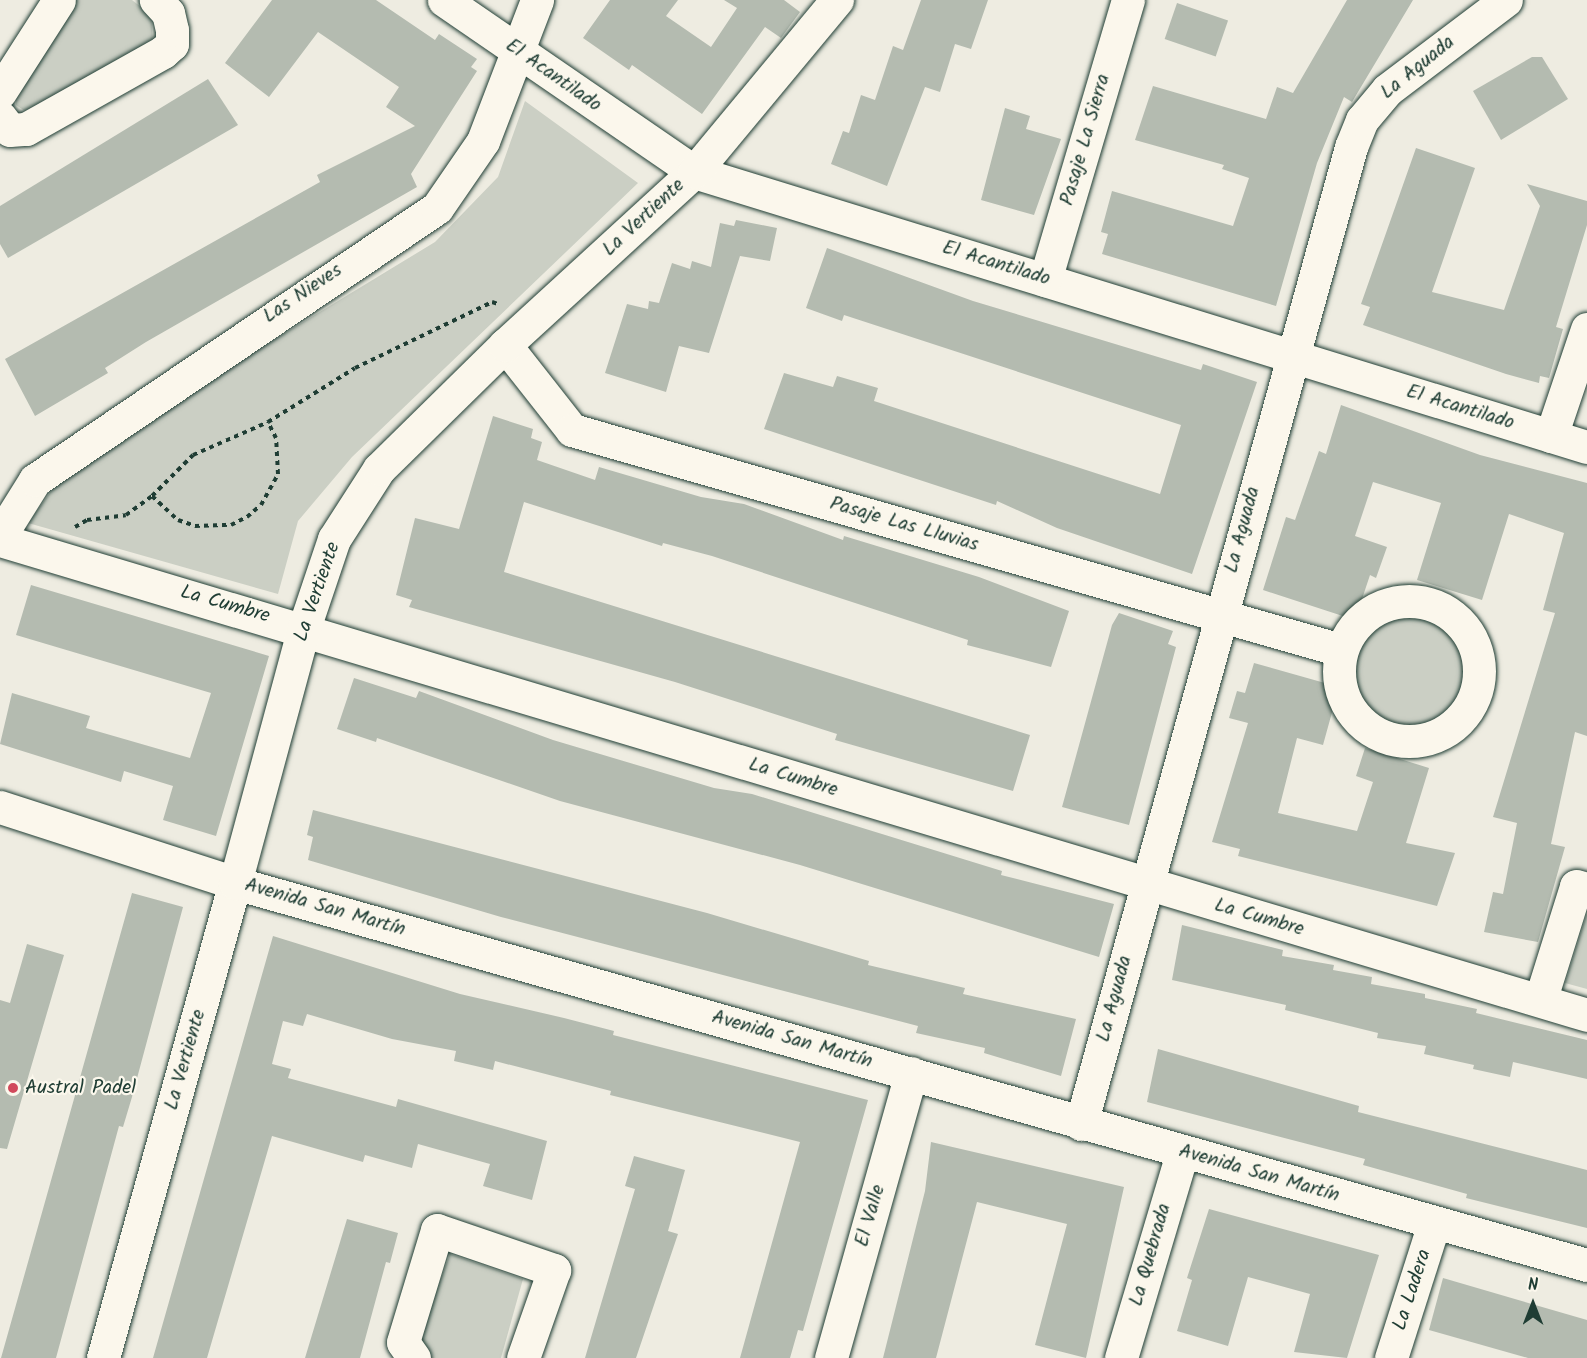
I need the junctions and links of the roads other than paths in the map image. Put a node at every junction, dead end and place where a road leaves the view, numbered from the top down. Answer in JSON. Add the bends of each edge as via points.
{"nodes":[{"id":1,"x":59,"y":0,"type":"edge"},
{"id":2,"x":156,"y":0,"type":"edge"},
{"id":3,"x":444,"y":0,"type":"edge"},
{"id":4,"x":537,"y":0,"type":"edge"},
{"id":5,"x":837,"y":0,"type":"edge"},
{"id":6,"x":1128,"y":0,"type":"edge"},
{"id":7,"x":1506,"y":0,"type":"edge"},
{"id":8,"x":517,"y":51,"type":"junction"},
{"id":9,"x":0,"y":92,"type":"edge"},
{"id":10,"x":0,"y":117,"type":"edge"},
{"id":11,"x":694,"y":172,"type":"junction"},
{"id":12,"x":1045,"y":280,"type":"junction"},
{"id":13,"x":1587,"y":329,"type":"edge"},
{"id":14,"x":505,"y":345,"type":"junction"},
{"id":15,"x":1290,"y":356,"type":"junction"},
{"id":16,"x":1551,"y":436,"type":"junction"},
{"id":17,"x":1587,"y":447,"type":"edge"},
{"id":18,"x":0,"y":538,"type":"edge"},
{"id":19,"x":1219,"y":615,"type":"junction"},
{"id":20,"x":304,"y":628,"type":"junction"},
{"id":21,"x":1341,"y":650,"type":"junction"},
{"id":22,"x":0,"y":807,"type":"edge"},
{"id":23,"x":235,"y":883,"type":"junction"},
{"id":24,"x":1146,"y":886,"type":"junction"},
{"id":25,"x":1587,"y":889,"type":"edge"},
{"id":26,"x":1541,"y":998,"type":"junction"},
{"id":27,"x":1587,"y":1015,"type":"edge"},
{"id":28,"x":911,"y":1073,"type":"junction"},
{"id":29,"x":1081,"y":1124,"type":"junction"},
{"id":30,"x":1182,"y":1153,"type":"junction"},
{"id":31,"x":1434,"y":1223,"type":"junction"},
{"id":32,"x":1587,"y":1265,"type":"edge"},
{"id":33,"x":103,"y":1358,"type":"edge"},
{"id":34,"x":414,"y":1358,"type":"edge"},
{"id":35,"x":524,"y":1358,"type":"edge"},
{"id":36,"x":831,"y":1358,"type":"edge"},
{"id":37,"x":1121,"y":1358,"type":"edge"},
{"id":38,"x":1391,"y":1358,"type":"edge"}],
"edges":[{"from":1,"to":9,"type":"street"},
{"from":2,"to":10,"type":"street","via":[[168,13],[172,30],[172,44],[163,52],[26,129],[10,130]]},
{"from":3,"to":8,"type":"street","name":"El Acantilado"},
{"from":4,"to":8,"type":"street","name":"Las Nieves"},
{"from":5,"to":11,"type":"street","name":"La Vertiente"},
{"from":6,"to":12,"type":"street","name":"Pasaje La Sierra"},
{"from":7,"to":15,"type":"street","name":"La Aguada","via":[[1387,90],[1362,120]]},
{"from":8,"to":11,"type":"street","name":"El Acantilado"},
{"from":8,"to":18,"type":"street","name":"Las Nieves","via":[[483,141],[437,208],[35,480]]},
{"from":11,"to":12,"type":"street","name":"El Acantilado"},
{"from":11,"to":14,"type":"street","name":"La Vertiente"},
{"from":12,"to":15,"type":"street","name":"El Acantilado"},
{"from":13,"to":16,"type":"street"},
{"from":14,"to":19,"type":"street","name":"Pasaje Las Lluvias","via":[[572,430]]},
{"from":14,"to":20,"type":"street","name":"La Vertiente","via":[[379,469],[334,539]]},
{"from":15,"to":16,"type":"street","name":"El Acantilado"},
{"from":15,"to":19,"type":"street","name":"La Aguada"},
{"from":16,"to":17,"type":"street","name":"El Acantilado"},
{"from":18,"to":20,"type":"street","name":"La Cumbre"},
{"from":19,"to":21,"type":"street","name":"Pasaje Las Lluvias"},
{"from":19,"to":24,"type":"street","name":"La Aguada"},
{"from":20,"to":23,"type":"street","name":"La Vertiente"},
{"from":20,"to":24,"type":"street","name":"La Cumbre"},
{"from":21,"to":21,"type":"street","via":[[1352,628],[1385,605],[1417,601],[1441,608],[1460,622],[1474,643],[1479,667],[1477,692],[1465,713],[1447,730],[1424,740],[1400,741],[1376,733],[1357,719],[1344,698],[1338,674]]},
{"from":22,"to":23,"type":"street","name":"Avenida San Martín"},
{"from":23,"to":28,"type":"street","name":"Avenida San Martín"},
{"from":23,"to":33,"type":"street","name":"La Vertiente"},
{"from":24,"to":26,"type":"street","name":"La Cumbre"},
{"from":24,"to":29,"type":"street","name":"La Aguada"},
{"from":25,"to":26,"type":"street","via":[[1576,886]]},
{"from":26,"to":27,"type":"street","name":"La Cumbre"},
{"from":28,"to":29,"type":"street","name":"Avenida San Martín"},
{"from":28,"to":36,"type":"street","name":"El Valle"},
{"from":29,"to":30,"type":"street","name":"Avenida San Martín"},
{"from":30,"to":31,"type":"street","name":"Avenida San Martín"},
{"from":30,"to":37,"type":"street","name":"La Quebrada"},
{"from":31,"to":32,"type":"street","name":"Avenida San Martín"},
{"from":31,"to":38,"type":"street","name":"La Ladera"},
{"from":34,"to":35,"type":"street","via":[[403,1342],[437,1230],[554,1270]]}]}
